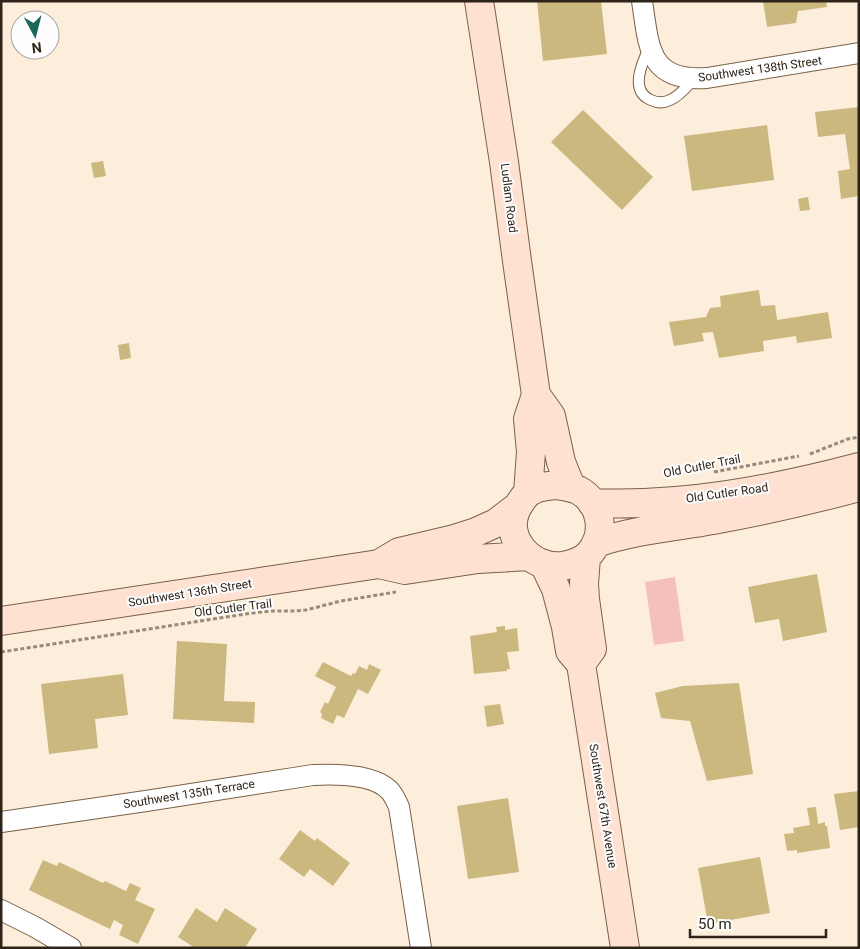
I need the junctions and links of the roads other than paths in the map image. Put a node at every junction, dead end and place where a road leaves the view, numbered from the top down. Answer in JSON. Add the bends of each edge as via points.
{"nodes":[{"id":1,"x":479,"y":1,"type":"edge"},
{"id":2,"x":642,"y":1,"type":"edge"},
{"id":3,"x":650,"y":47,"type":"junction"},
{"id":4,"x":857,"y":55,"type":"edge"},
{"id":5,"x":694,"y":79,"type":"junction"},
{"id":6,"x":536,"y":395,"type":"junction"},
{"id":7,"x":859,"y":467,"type":"edge"},
{"id":8,"x":859,"y":486,"type":"edge"},
{"id":9,"x":582,"y":495,"type":"junction"},
{"id":10,"x":522,"y":500,"type":"junction"},
{"id":11,"x":591,"y":550,"type":"junction"},
{"id":12,"x":536,"y":560,"type":"junction"},
{"id":13,"x":379,"y":564,"type":"junction"},
{"id":14,"x":1,"y":621,"type":"edge"},
{"id":15,"x":581,"y":664,"type":"junction"},
{"id":16,"x":1,"y":822,"type":"edge"},
{"id":17,"x":1,"y":910,"type":"edge"},
{"id":18,"x":71,"y":948,"type":"edge"},
{"id":19,"x":421,"y":948,"type":"edge"},
{"id":20,"x":625,"y":948,"type":"edge"}],
"edges":[{"from":1,"to":6,"type":"main road","name":"Ludlam Road"},
{"from":2,"to":3,"type":"street"},
{"from":3,"to":5,"type":"street","name":"Southwest 138th Street","via":[[663,69]]},
{"from":3,"to":5,"type":"lane","via":[[642,64],[639,83],[642,95],[660,102],[670,100]]},
{"from":4,"to":5,"type":"street","name":"Southwest 138th Street"},
{"from":6,"to":9,"type":"main road","name":"Ludlam Road","via":[[551,416],[560,462]]},
{"from":6,"to":10,"type":"main road","name":"Ludlam Road","via":[[528,420],[531,452]]},
{"from":7,"to":9,"type":"main road","name":"Old Cutler Road","via":[[768,488],[700,498],[619,504]]},
{"from":8,"to":11,"type":"main road","name":"Old Cutler Road","via":[[749,513],[632,533]]},
{"from":9,"to":10,"type":"main road","name":"Old Cutler Road","via":[[556,486],[543,487],[534,489]]},
{"from":9,"to":11,"type":"main road","via":[[598,510],[600,519],[600,528]]},
{"from":10,"to":12,"type":"main road","via":[[514,519],[514,531],[523,552]]},
{"from":10,"to":13,"type":"main road","name":"Southwest 136th Street","via":[[496,523],[476,532],[399,552]]},
{"from":11,"to":12,"type":"main road","name":"Old Cutler Road","via":[[568,565],[556,566]]},
{"from":11,"to":15,"type":"main road","via":[[584,584],[592,649]]},
{"from":12,"to":13,"type":"main road","name":"Southwest 136th Street","via":[[478,559],[405,570]]},
{"from":12,"to":15,"type":"main road","name":"Southwest 67th Avenue","via":[[552,579],[570,651]]},
{"from":13,"to":14,"type":"main road","name":"Southwest 136th Street"},
{"from":15,"to":20,"type":"main road","name":"Southwest 67th Avenue"},
{"from":16,"to":19,"type":"street","name":"Southwest 135th Terrace","via":[[313,775],[333,774],[377,782],[394,796],[399,808]]},
{"from":17,"to":18,"type":"street"}]}
